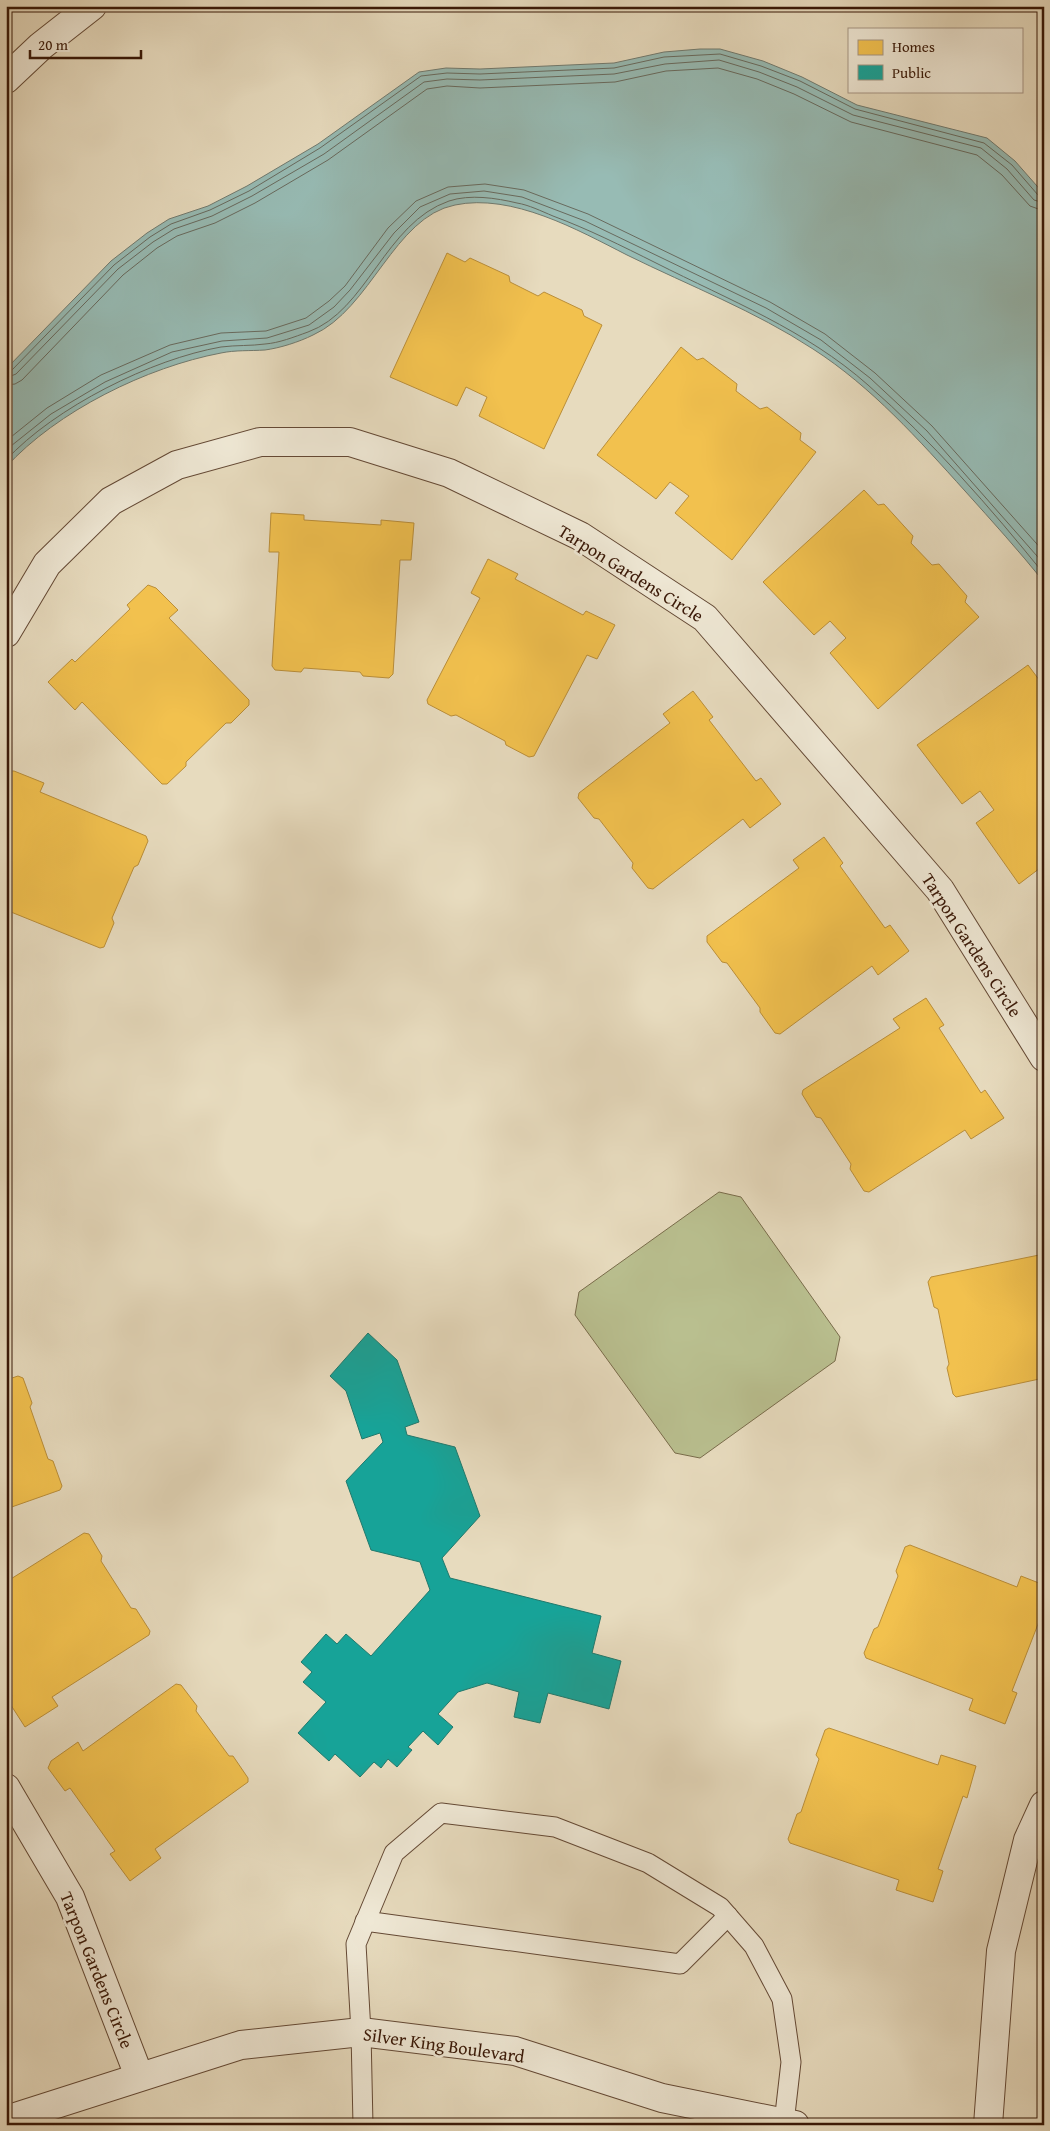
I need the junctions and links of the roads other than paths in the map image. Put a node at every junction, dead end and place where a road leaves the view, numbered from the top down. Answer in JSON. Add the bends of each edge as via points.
{"nodes":[{"id":1,"x":92,"y":6,"type":"edge"},
{"id":2,"x":6,"y":79,"type":"edge"},
{"id":3,"x":6,"y":633,"type":"edge"},
{"id":4,"x":1044,"y":1057,"type":"edge"},
{"id":5,"x":6,"y":1788,"type":"edge"},
{"id":6,"x":1044,"y":1805,"type":"edge"},
{"id":7,"x":728,"y":1916,"type":"junction"},
{"id":8,"x":365,"y":1921,"type":"junction"},
{"id":9,"x":361,"y":2032,"type":"junction"},
{"id":10,"x":139,"y":2076,"type":"junction"},
{"id":11,"x":6,"y":2120,"type":"edge"},
{"id":12,"x":790,"y":2124,"type":"edge"},
{"id":13,"x":362,"y":2125,"type":"edge"},
{"id":14,"x":988,"y":2125,"type":"edge"}],
"edges":[{"from":1,"to":2,"type":"street","via":[[41,46]]},
{"from":3,"to":4,"type":"street","name":"Tarpon Gardens Circle","via":[[47,564],[111,501],[177,465],[260,442],[350,442],[449,473],[580,536],[705,618],[940,890]]},
{"from":5,"to":10,"type":"street","name":"Tarpon Gardens Circle","via":[[70,1897]]},
{"from":6,"to":14,"type":"street","via":[[1028,1840],[1001,1951]]},
{"from":7,"to":8,"type":"lane","via":[[680,1964]]},
{"from":7,"to":8,"type":"lane","via":[[648,1863],[556,1827],[441,1813],[394,1853]]},
{"from":7,"to":12,"type":"lane","via":[[754,1946],[782,1999],[791,2062]]},
{"from":8,"to":9,"type":"lane","via":[[356,1944]]},
{"from":9,"to":10,"type":"street","name":"Silver King Boulevard","via":[[241,2045]]},
{"from":9,"to":12,"type":"street","name":"Silver King Boulevard","via":[[515,2051],[662,2098]]},
{"from":9,"to":13,"type":"lane"},
{"from":10,"to":11,"type":"street","name":"Silver King Boulevard"}]}
